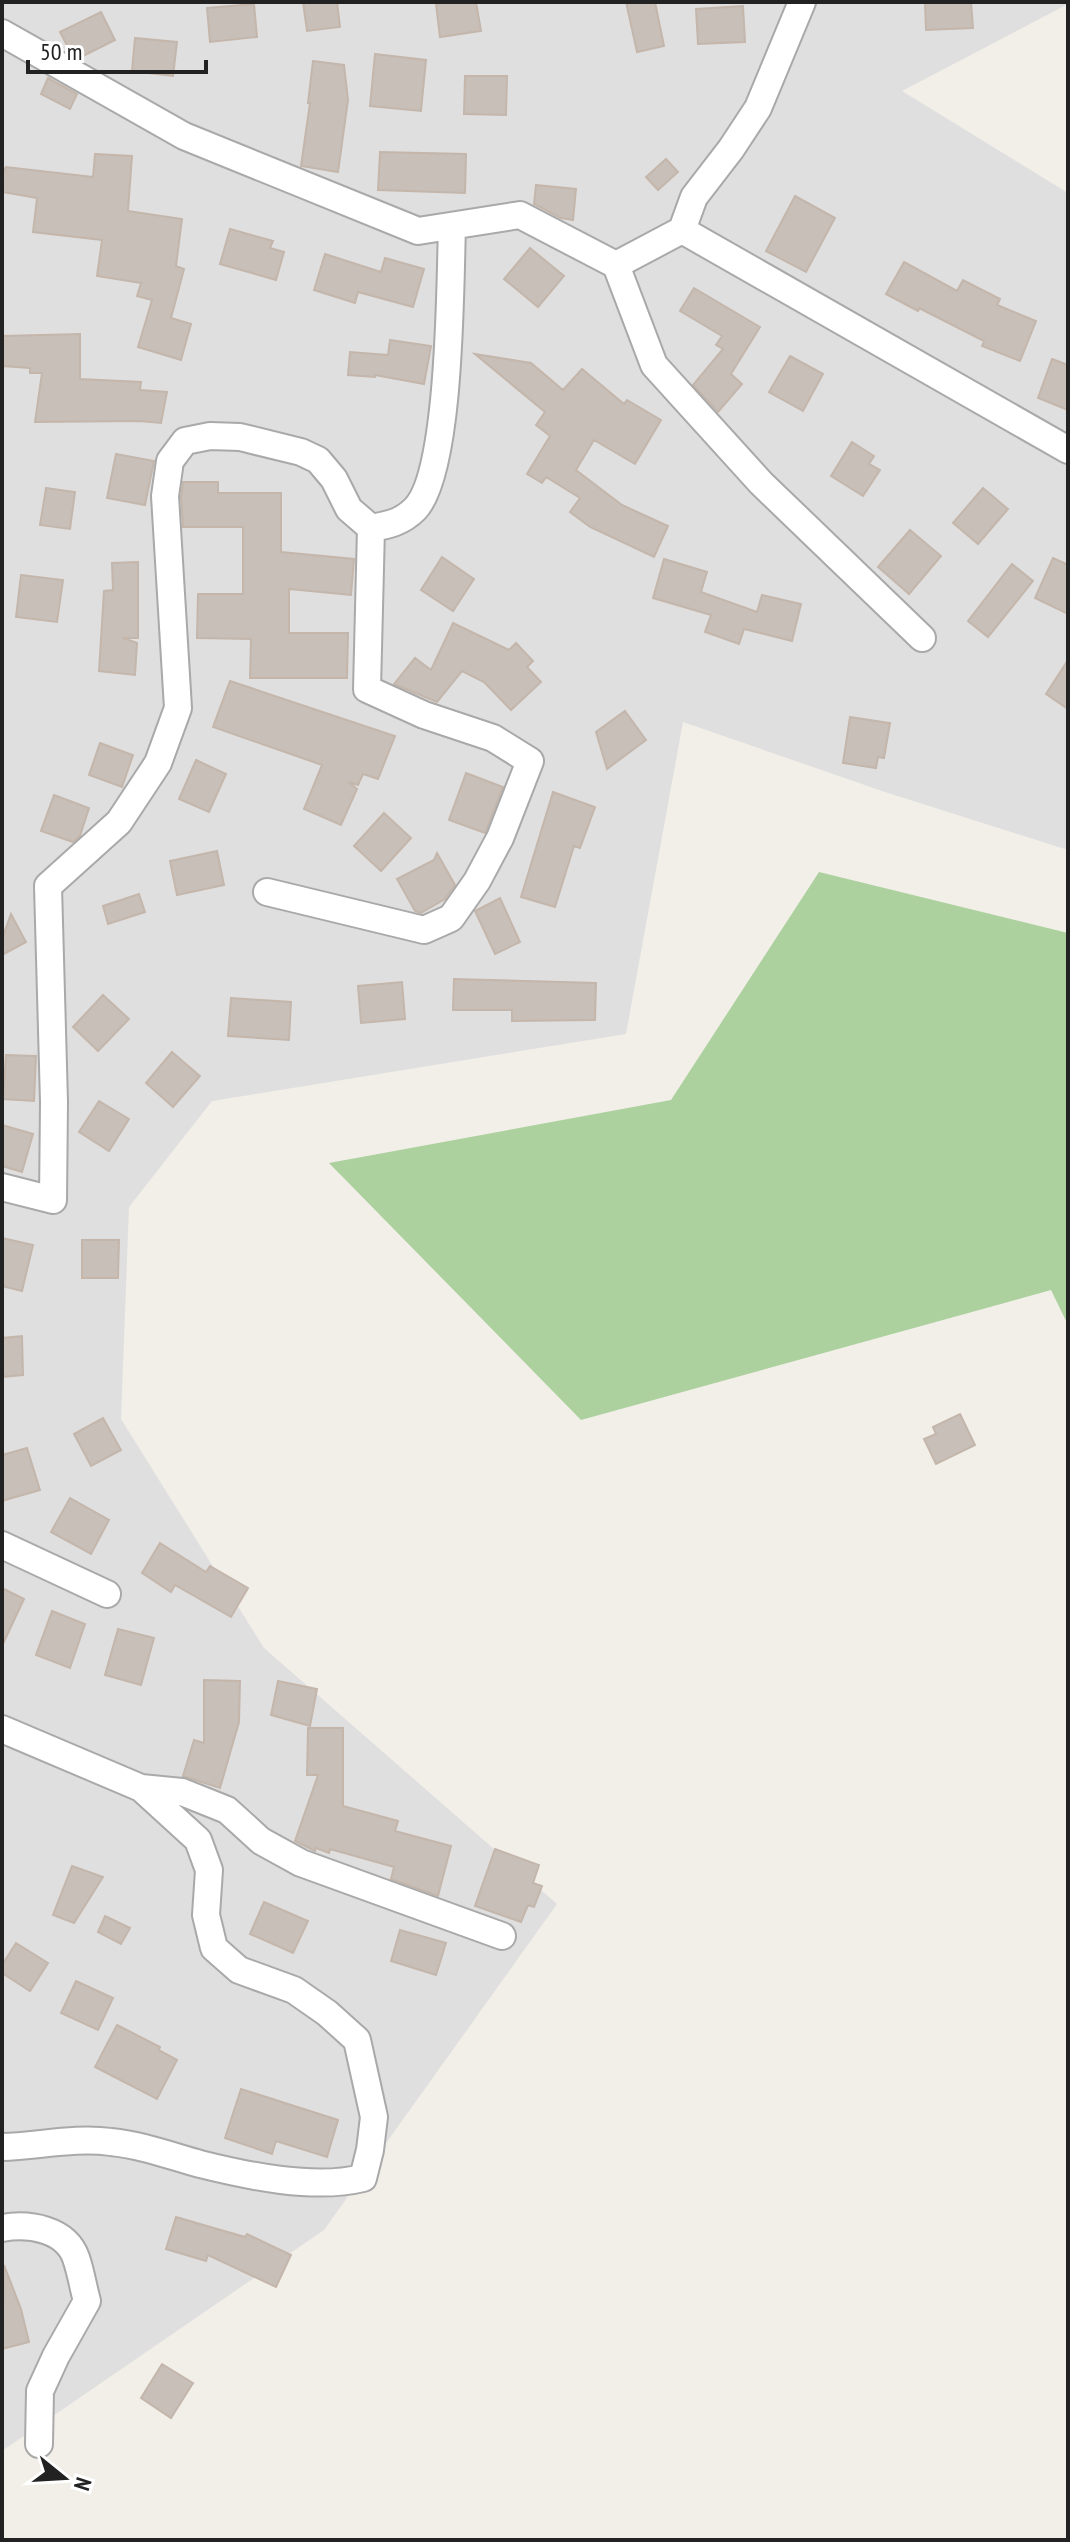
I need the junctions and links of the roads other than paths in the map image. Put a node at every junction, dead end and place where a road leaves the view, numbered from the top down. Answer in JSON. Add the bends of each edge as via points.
{"nodes":[{"id":1,"x":802,"y":2,"type":"edge"},
{"id":2,"x":2,"y":33,"type":"edge"},
{"id":3,"x":452,"y":226,"type":"junction"},
{"id":4,"x":682,"y":230,"type":"junction"},
{"id":5,"x":616,"y":265,"type":"junction"},
{"id":6,"x":1068,"y":450,"type":"edge"},
{"id":7,"x":371,"y":528,"type":"junction"},
{"id":8,"x":922,"y":638,"type":"dead end"},
{"id":9,"x":267,"y":892,"type":"dead end"},
{"id":10,"x":2,"y":1187,"type":"edge"},
{"id":11,"x":2,"y":1545,"type":"edge"},
{"id":12,"x":107,"y":1594,"type":"dead end"},
{"id":13,"x":2,"y":1729,"type":"edge"},
{"id":14,"x":141,"y":1788,"type":"junction"},
{"id":15,"x":502,"y":1936,"type":"dead end"},
{"id":16,"x":2,"y":2147,"type":"edge"},
{"id":17,"x":2,"y":2228,"type":"edge"},
{"id":18,"x":39,"y":2444,"type":"dead end"}],
"edges":[{"from":1,"to":4,"type":"street","via":[[758,108],[694,197]]},
{"from":2,"to":3,"type":"street","via":[[199,142],[418,231]]},
{"from":3,"to":5,"type":"street","via":[[520,215]]},
{"from":3,"to":7,"type":"street","via":[[445,398],[431,478],[417,507],[394,525]]},
{"from":4,"to":5,"type":"street"},
{"from":4,"to":6,"type":"street"},
{"from":5,"to":8,"type":"street","via":[[654,365],[761,483]]},
{"from":7,"to":9,"type":"street","via":[[367,689],[493,738],[530,761],[500,838],[451,918],[424,930]]},
{"from":7,"to":10,"type":"street","via":[[349,509],[318,460],[301,452],[240,437],[210,436],[185,441],[170,461],[165,496],[178,708],[158,763],[119,822],[48,886],[53,1200]]},
{"from":11,"to":12,"type":"street"},
{"from":13,"to":14,"type":"street"},
{"from":14,"to":15,"type":"street","via":[[182,1792],[227,1810],[261,1841],[301,1863]]},
{"from":14,"to":16,"type":"street","via":[[198,1840],[209,1870],[206,1915],[214,1948],[239,1970],[294,1990],[357,2040],[374,2117],[363,2178],[310,2182],[251,2174],[111,2141]]},
{"from":17,"to":18,"type":"street","via":[[22,2224],[59,2235],[76,2255],[87,2301],[40,2391]]}]}
